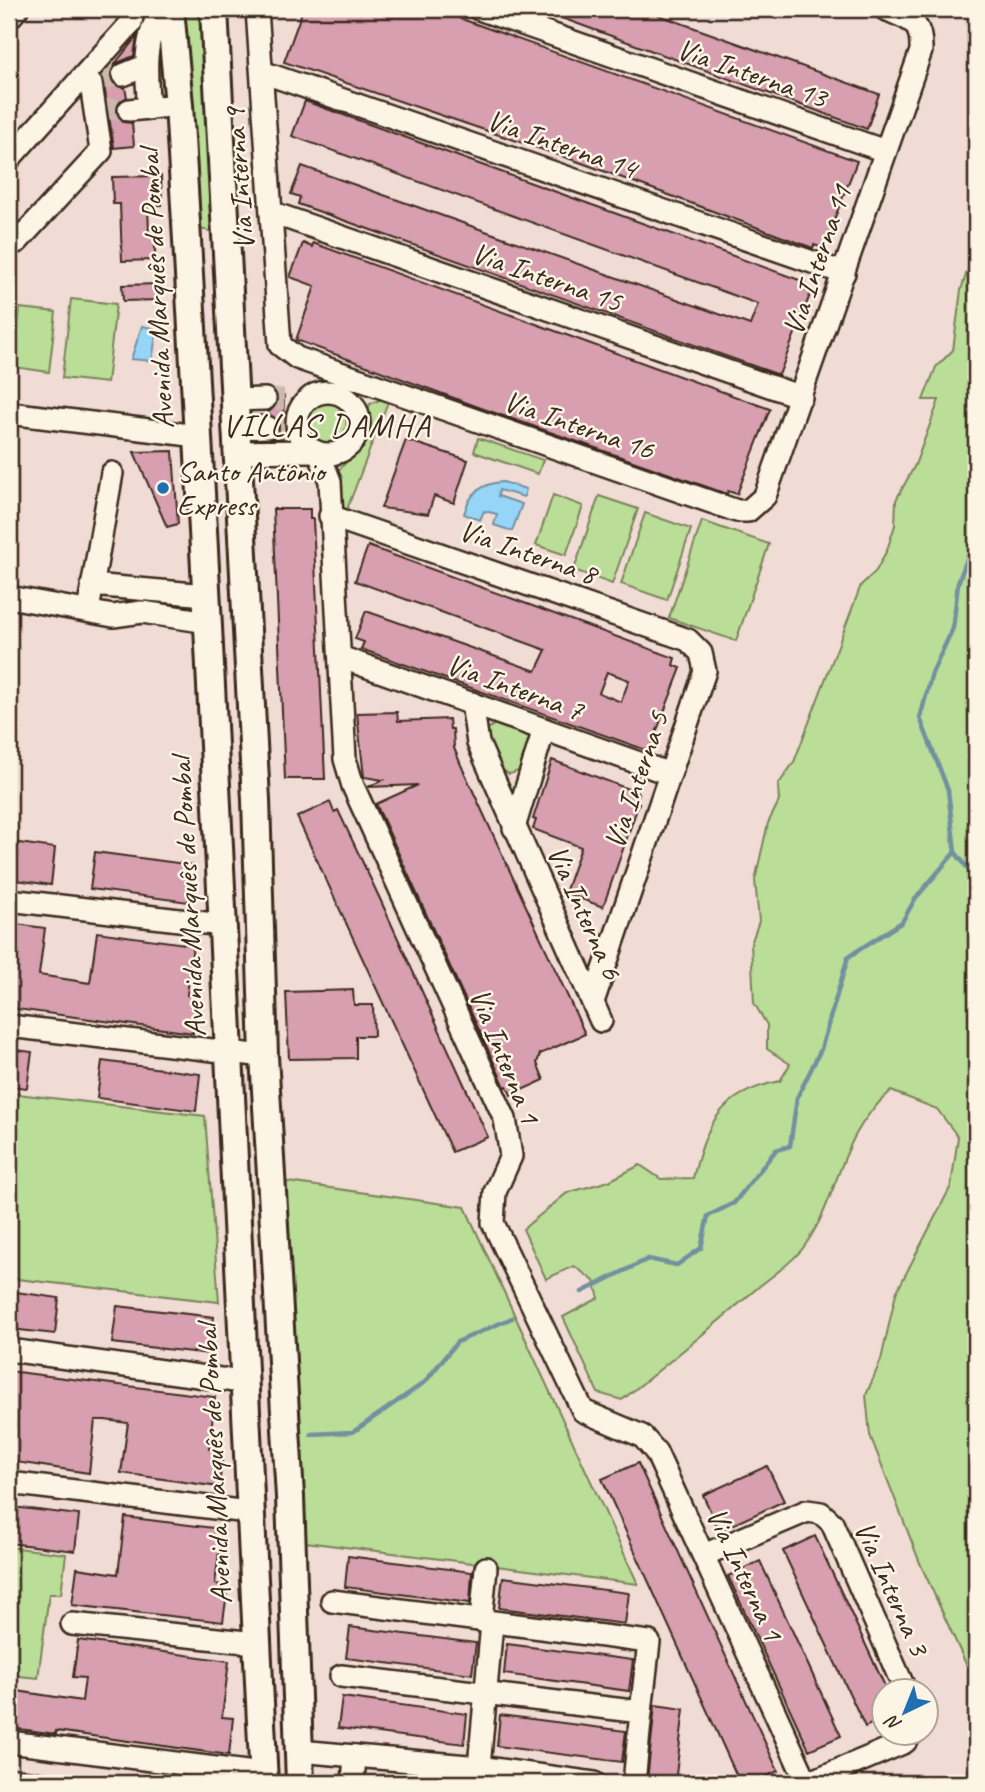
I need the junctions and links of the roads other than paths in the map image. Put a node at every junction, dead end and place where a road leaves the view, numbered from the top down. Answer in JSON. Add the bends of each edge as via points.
{"nodes":[{"id":1,"x":18,"y":9,"type":"edge"},
{"id":2,"x":133,"y":9,"type":"edge"},
{"id":3,"x":163,"y":9,"type":"edge"},
{"id":4,"x":170,"y":9,"type":"edge"},
{"id":5,"x":214,"y":9,"type":"edge"},
{"id":6,"x":257,"y":9,"type":"edge"},
{"id":7,"x":480,"y":9,"type":"edge"},
{"id":8,"x":884,"y":9,"type":"edge"},
{"id":9,"x":9,"y":19,"type":"edge"},
{"id":10,"x":145,"y":66,"type":"junction"},
{"id":11,"x":262,"y":72,"type":"junction"},
{"id":12,"x":97,"y":82,"type":"junction"},
{"id":13,"x":179,"y":105,"type":"junction"},
{"id":14,"x":105,"y":109,"type":"dead end"},
{"id":15,"x":886,"y":152,"type":"junction"},
{"id":16,"x":9,"y":159,"type":"edge"},
{"id":17,"x":273,"y":214,"type":"junction"},
{"id":18,"x":187,"y":234,"type":"junction"},
{"id":19,"x":17,"y":242,"type":"dead end"},
{"id":20,"x":226,"y":250,"type":"junction"},
{"id":21,"x":844,"y":273,"type":"junction"},
{"id":22,"x":288,"y":352,"type":"junction"},
{"id":23,"x":328,"y":367,"type":"junction"},
{"id":24,"x":360,"y":379,"type":"junction"},
{"id":25,"x":392,"y":391,"type":"junction"},
{"id":26,"x":801,"y":397,"type":"junction"},
{"id":27,"x":296,"y":398,"type":"junction"},
{"id":28,"x":233,"y":400,"type":"junction"},
{"id":29,"x":355,"y":409,"type":"junction"},
{"id":30,"x":9,"y":413,"type":"edge"},
{"id":31,"x":283,"y":427,"type":"junction"},
{"id":32,"x":198,"y":436,"type":"junction"},
{"id":33,"x":235,"y":440,"type":"junction"},
{"id":34,"x":344,"y":450,"type":"junction"},
{"id":35,"x":316,"y":452,"type":"junction"},
{"id":36,"x":112,"y":473,"type":"dead end"},
{"id":37,"x":330,"y":481,"type":"junction"},
{"id":38,"x":748,"y":511,"type":"joint"},
{"id":39,"x":330,"y":516,"type":"junction"},
{"id":40,"x":92,"y":584,"type":"junction"},
{"id":41,"x":206,"y":595,"type":"junction"},
{"id":42,"x":9,"y":597,"type":"edge"},
{"id":43,"x":88,"y":611,"type":"junction"},
{"id":44,"x":208,"y":622,"type":"junction"},
{"id":45,"x":701,"y":653,"type":"joint"},
{"id":46,"x":340,"y":657,"type":"junction"},
{"id":47,"x":210,"y":671,"type":"junction"},
{"id":48,"x":248,"y":673,"type":"junction"},
{"id":49,"x":472,"y":702,"type":"junction"},
{"id":50,"x":544,"y":729,"type":"junction"},
{"id":51,"x":535,"y":763,"type":"junction"},
{"id":52,"x":670,"y":774,"type":"junction"},
{"id":53,"x":496,"y":786,"type":"junction"},
{"id":54,"x":218,"y":800,"type":"junction"},
{"id":55,"x":256,"y":800,"type":"junction"},
{"id":56,"x":514,"y":828,"type":"junction"},
{"id":57,"x":9,"y":900,"type":"edge"},
{"id":58,"x":222,"y":925,"type":"junction"},
{"id":59,"x":616,"y":926,"type":"junction"},
{"id":60,"x":572,"y":955,"type":"junction"},
{"id":61,"x":597,"y":1012,"type":"joint"},
{"id":62,"x":9,"y":1026,"type":"edge"},
{"id":63,"x":229,"y":1053,"type":"junction"},
{"id":64,"x":264,"y":1056,"type":"junction"},
{"id":65,"x":9,"y":1350,"type":"edge"},
{"id":66,"x":242,"y":1382,"type":"junction"},
{"id":67,"x":9,"y":1483,"type":"edge"},
{"id":68,"x":248,"y":1511,"type":"junction"},
{"id":69,"x":704,"y":1555,"type":"junction"},
{"id":70,"x":254,"y":1567,"type":"junction"},
{"id":71,"x":486,"y":1568,"type":"dead end"},
{"id":72,"x":292,"y":1574,"type":"junction"},
{"id":73,"x":332,"y":1601,"type":"dead end"},
{"id":74,"x":486,"y":1622,"type":"junction"},
{"id":75,"x":72,"y":1624,"type":"dead end"},
{"id":76,"x":256,"y":1643,"type":"junction"},
{"id":77,"x":341,"y":1676,"type":"dead end"},
{"id":78,"x":899,"y":1676,"type":"edge"},
{"id":79,"x":485,"y":1695,"type":"junction"},
{"id":80,"x":641,"y":1712,"type":"junction"},
{"id":81,"x":9,"y":1742,"type":"edge"},
{"id":82,"x":896,"y":1746,"type":"edge"},
{"id":83,"x":299,"y":1751,"type":"junction"},
{"id":84,"x":355,"y":1756,"type":"junction"},
{"id":85,"x":478,"y":1767,"type":"junction"},
{"id":86,"x":429,"y":1773,"type":"edge"},
{"id":87,"x":500,"y":1777,"type":"edge"},
{"id":88,"x":263,"y":1779,"type":"edge"},
{"id":89,"x":571,"y":1782,"type":"edge"},
{"id":90,"x":300,"y":1783,"type":"edge"},
{"id":91,"x":353,"y":1783,"type":"edge"},
{"id":92,"x":594,"y":1783,"type":"edge"},
{"id":93,"x":634,"y":1783,"type":"edge"},
{"id":94,"x":808,"y":1783,"type":"edge"}],
"edges":[{"from":1,"to":9,"type":"street"},
{"from":2,"to":12,"type":"street","via":[[131,23]]},
{"from":3,"to":10,"type":"street","via":[[149,37]]},
{"from":4,"to":13,"type":"main road","name":"Avenida Marquês de Pombal"},
{"from":5,"to":20,"type":"main road"},
{"from":6,"to":11,"type":"street","name":"Via Interna 9"},
{"from":7,"to":15,"type":"street","name":"Via Interna 13"},
{"from":8,"to":15,"type":"street","name":"Via Interna 11","via":[[915,22],[922,33],[921,51]]},
{"from":10,"to":12,"type":"street"},
{"from":10,"to":13,"type":"street","via":[[139,110]]},
{"from":11,"to":17,"type":"street","name":"Via Interna 9"},
{"from":11,"to":21,"type":"street","name":"Via Interna 14"},
{"from":12,"to":14,"type":"street"},
{"from":12,"to":16,"type":"street"},
{"from":12,"to":19,"type":"street","via":[[100,151]]},
{"from":13,"to":18,"type":"main road","name":"Avenida Marquês de Pombal"},
{"from":15,"to":21,"type":"street","name":"Via Interna 11"},
{"from":17,"to":22,"type":"street","name":"Via Interna 9"},
{"from":17,"to":26,"type":"street","name":"Via Interna 15"},
{"from":18,"to":20,"type":"main road","via":[[209,235]]},
{"from":18,"to":32,"type":"main road","name":"Avenida Marquês de Pombal"},
{"from":20,"to":28,"type":"main road"},
{"from":21,"to":26,"type":"street","name":"Via Interna 11"},
{"from":22,"to":23,"type":"street","name":"Via Interna 16"},
{"from":22,"to":27,"type":"street","name":"Via Interna 9","via":[[307,373],[306,387]]},
{"from":23,"to":24,"type":"street","name":"Via Interna 16"},
{"from":23,"to":27,"type":"street","via":[[328,381]]},
{"from":24,"to":25,"type":"street","name":"Via Interna 16"},
{"from":24,"to":29,"type":"street"},
{"from":25,"to":29,"type":"street","via":[[373,396]]},
{"from":25,"to":38,"type":"street","name":"Via Interna 16","via":[[725,508]]},
{"from":26,"to":38,"type":"street","name":"Via Interna 11","via":[[765,495]]},
{"from":27,"to":28,"type":"street"},
{"from":27,"to":29,"type":"street","via":[[337,394]]},
{"from":27,"to":31,"type":"street","via":[[299,412]]},
{"from":28,"to":33,"type":"main road"},
{"from":29,"to":34,"type":"street","via":[[357,436]]},
{"from":30,"to":32,"type":"street"},
{"from":31,"to":33,"type":"street"},
{"from":31,"to":35,"type":"street"},
{"from":32,"to":41,"type":"main road","name":"Avenida Marquês de Pombal"},
{"from":33,"to":35,"type":"street"},
{"from":33,"to":48,"type":"main road"},
{"from":34,"to":35,"type":"street"},
{"from":34,"to":37,"type":"street"},
{"from":35,"to":37,"type":"street"},
{"from":36,"to":40,"type":"street"},
{"from":37,"to":39,"type":"street","name":"Via Interna 1"},
{"from":39,"to":45,"type":"street","name":"Via Interna 8","via":[[688,640]]},
{"from":39,"to":46,"type":"street","name":"Via Interna 1"},
{"from":40,"to":41,"type":"street"},
{"from":40,"to":43,"type":"street"},
{"from":41,"to":44,"type":"main road","name":"Avenida Marquês de Pombal"},
{"from":42,"to":43,"type":"street"},
{"from":43,"to":44,"type":"street","via":[[113,616],[142,612]]},
{"from":44,"to":47,"type":"main road","name":"Avenida Marquês de Pombal"},
{"from":45,"to":52,"type":"street","name":"Via Interna 5","via":[[705,671]]},
{"from":46,"to":49,"type":"street","name":"Via Interna 7"},
{"from":46,"to":69,"type":"street","name":"Via Interna 1","via":[[345,759],[353,786],[508,1129],[511,1156],[495,1192],[493,1223],[575,1400],[597,1419],[642,1436],[656,1452]]},
{"from":47,"to":48,"type":"main road"},
{"from":47,"to":54,"type":"main road","name":"Avenida Marquês de Pombal"},
{"from":48,"to":55,"type":"main road"},
{"from":49,"to":50,"type":"street","name":"Via Interna 7"},
{"from":49,"to":53,"type":"street","name":"Via Interna 6","via":[[478,743]]},
{"from":50,"to":51,"type":"street","name":"Via Interna 6"},
{"from":50,"to":52,"type":"street","name":"Via Interna 7"},
{"from":51,"to":53,"type":"street","via":[[519,781]]},
{"from":51,"to":56,"type":"street","name":"Via Interna 6"},
{"from":52,"to":59,"type":"street","name":"Via Interna 5"},
{"from":53,"to":56,"type":"street","name":"Via Interna 6"},
{"from":54,"to":55,"type":"main road"},
{"from":54,"to":58,"type":"main road","name":"Avenida Marquês de Pombal"},
{"from":55,"to":64,"type":"main road"},
{"from":56,"to":60,"type":"street","name":"Via Interna 6"},
{"from":57,"to":58,"type":"street"},
{"from":58,"to":63,"type":"main road","name":"Avenida Marquês de Pombal"},
{"from":59,"to":60,"type":"street","name":"Via Interna 5","via":[[597,951],[585,957]]},
{"from":59,"to":61,"type":"street","name":"Via Interna 5"},
{"from":60,"to":61,"type":"street","name":"Via Interna 6"},
{"from":62,"to":63,"type":"street"},
{"from":63,"to":64,"type":"street"},
{"from":63,"to":66,"type":"main road","name":"Avenida Marquês de Pombal"},
{"from":64,"to":72,"type":"main road"},
{"from":65,"to":66,"type":"street"},
{"from":66,"to":68,"type":"main road","name":"Avenida Marquês de Pombal"},
{"from":67,"to":68,"type":"street"},
{"from":68,"to":70,"type":"main road","name":"Avenida Marquês de Pombal"},
{"from":69,"to":78,"type":"street","name":"Via Interna 3","via":[[807,1511],[821,1513],[832,1523]]},
{"from":69,"to":94,"type":"street","name":"Via Interna 1"},
{"from":70,"to":72,"type":"main road"},
{"from":70,"to":76,"type":"main road","name":"Avenida Marquês de Pombal"},
{"from":71,"to":74,"type":"street"},
{"from":72,"to":83,"type":"main road"},
{"from":73,"to":74,"type":"street"},
{"from":74,"to":79,"type":"street"},
{"from":74,"to":80,"type":"street","via":[[649,1642]]},
{"from":75,"to":76,"type":"street"},
{"from":76,"to":88,"type":"main road","name":"Avenida Marquês de Pombal"},
{"from":77,"to":79,"type":"street"},
{"from":79,"to":80,"type":"street"},
{"from":79,"to":85,"type":"street"},
{"from":80,"to":93,"type":"street"},
{"from":81,"to":88,"type":"street"},
{"from":82,"to":94,"type":"street"},
{"from":83,"to":84,"type":"street"},
{"from":83,"to":90,"type":"main road"},
{"from":84,"to":86,"type":"street"},
{"from":84,"to":91,"type":"street"},
{"from":85,"to":86,"type":"street"},
{"from":85,"to":87,"type":"street"},
{"from":87,"to":89,"type":"street"},
{"from":89,"to":92,"type":"street"}]}
